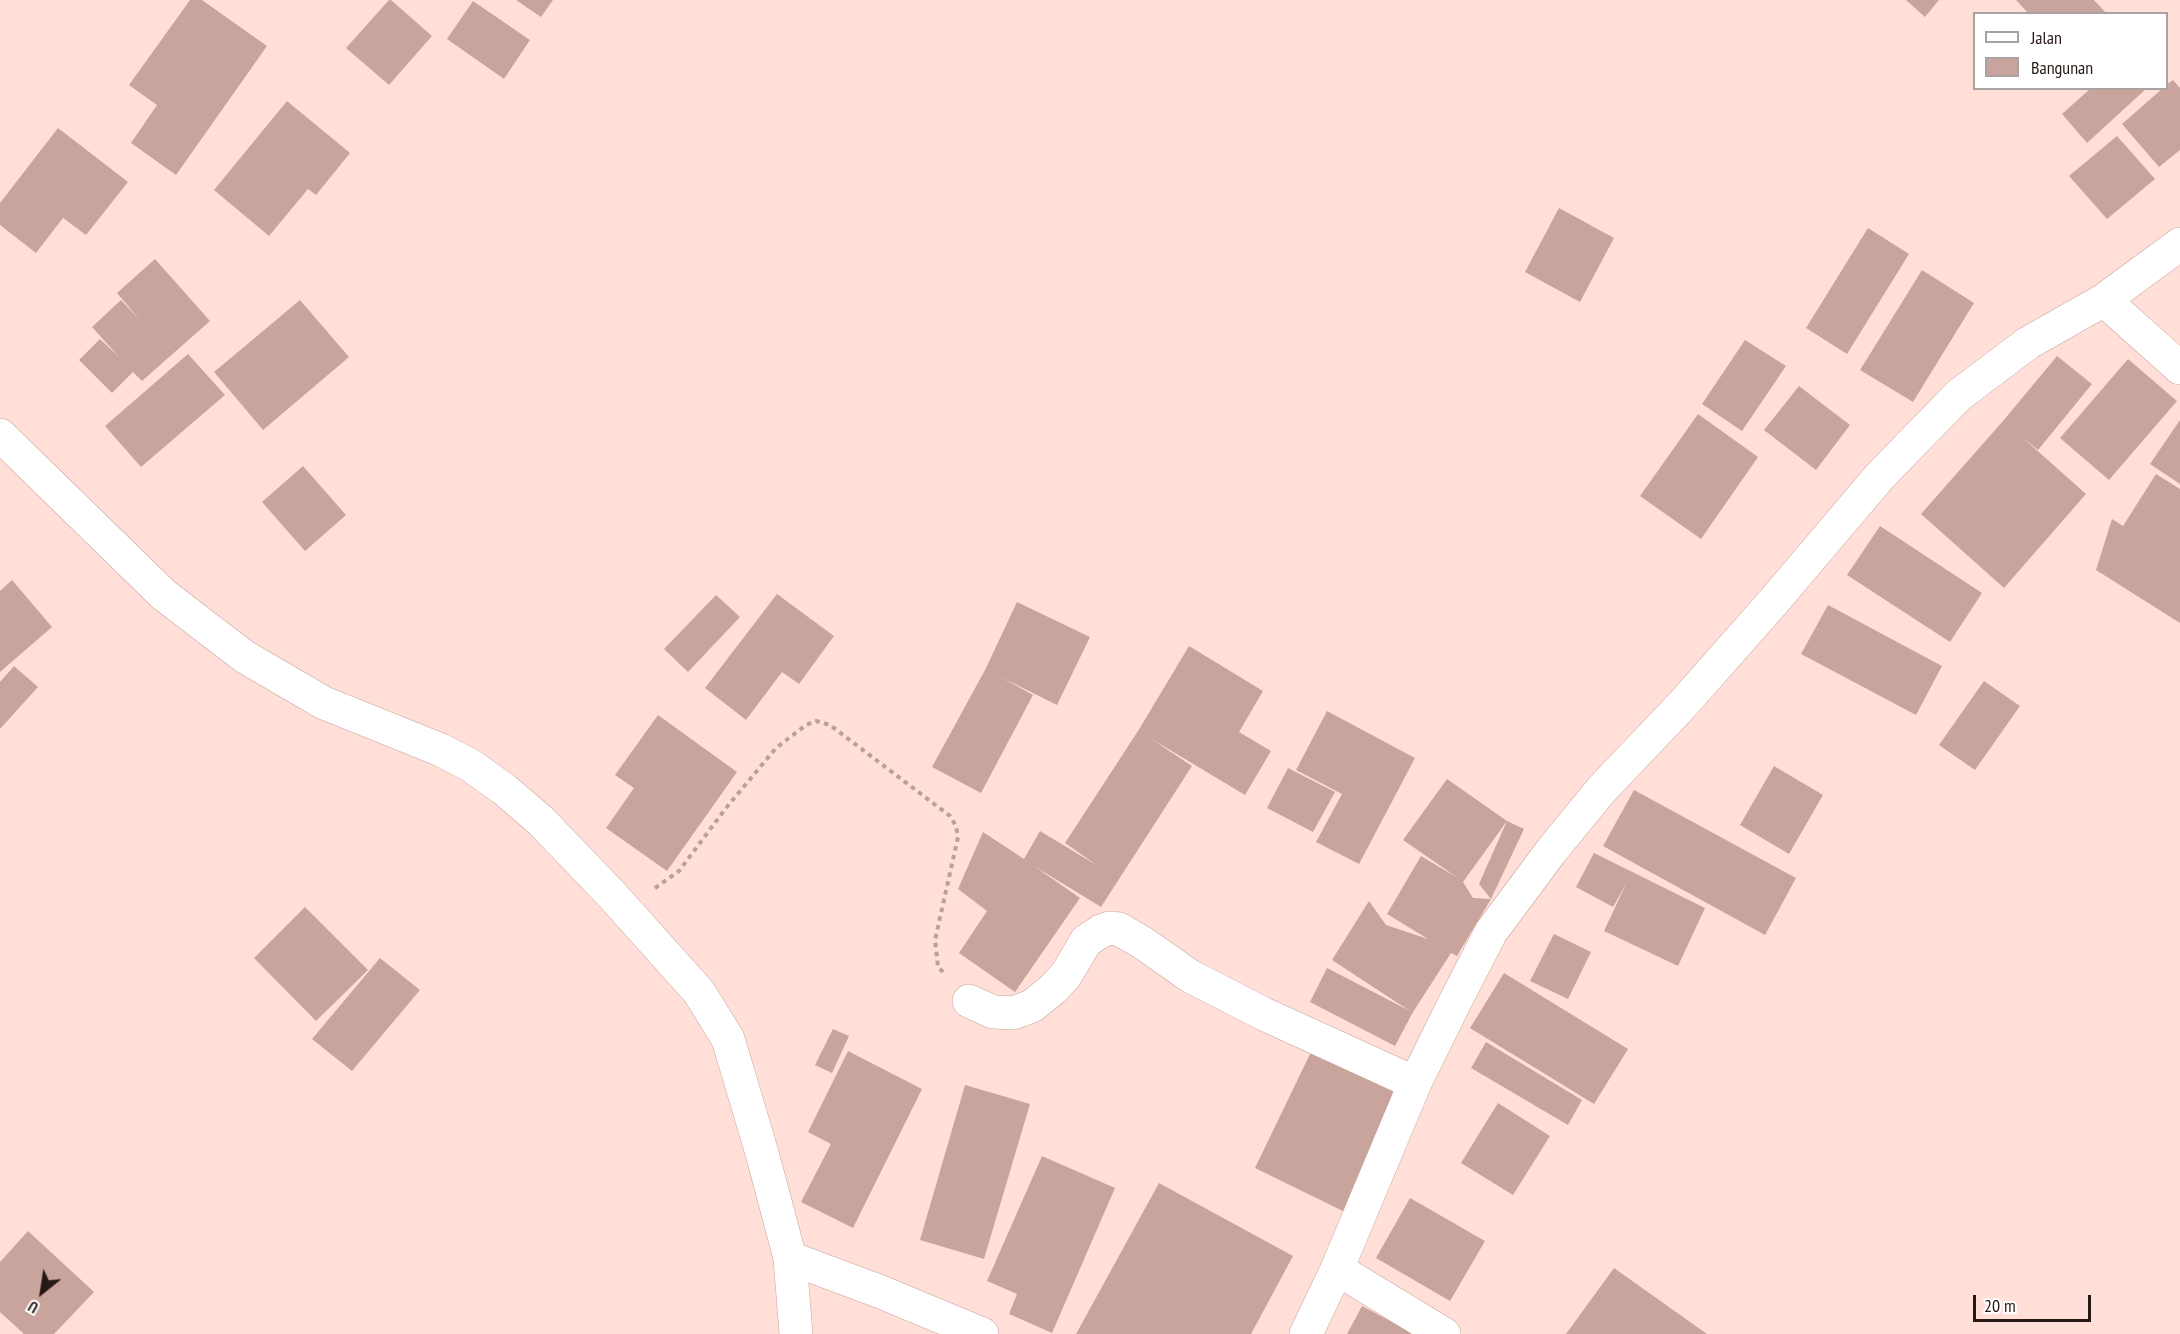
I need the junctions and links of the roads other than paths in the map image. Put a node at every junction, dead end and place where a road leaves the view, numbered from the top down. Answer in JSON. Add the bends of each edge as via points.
{"nodes":[{"id":1,"x":2180,"y":244,"type":"edge"},
{"id":2,"x":2104,"y":300,"type":"junction"},
{"id":3,"x":2180,"y":368,"type":"edge"},
{"id":4,"x":0,"y":435,"type":"edge"},
{"id":5,"x":969,"y":1001,"type":"road end"},
{"id":6,"x":1415,"y":1083,"type":"junction"},
{"id":7,"x":790,"y":1258,"type":"junction"},
{"id":8,"x":1337,"y":1269,"type":"junction"},
{"id":9,"x":796,"y":1334,"type":"edge"},
{"id":10,"x":982,"y":1334,"type":"edge"},
{"id":11,"x":1306,"y":1334,"type":"edge"},
{"id":12,"x":1444,"y":1334,"type":"edge"}],
"edges":[{"from":1,"to":2,"type":"street"},
{"from":2,"to":3,"type":"street"},
{"from":2,"to":6,"type":"street","via":[[2028,343],[1959,395],[1880,476],[1683,704],[1602,789],[1491,932]]},
{"from":4,"to":7,"type":"street","via":[[164,595],[245,657],[324,703],[470,765],[541,822],[612,895],[699,992],[728,1039]]},
{"from":5,"to":6,"type":"street","via":[[993,1012],[1013,1012],[1032,1006],[1066,975],[1086,941],[1101,931],[1119,929],[1190,976]]},
{"from":6,"to":8,"type":"street"},
{"from":7,"to":9,"type":"street"},
{"from":7,"to":10,"type":"street"},
{"from":8,"to":11,"type":"street"},
{"from":8,"to":12,"type":"street"}]}
